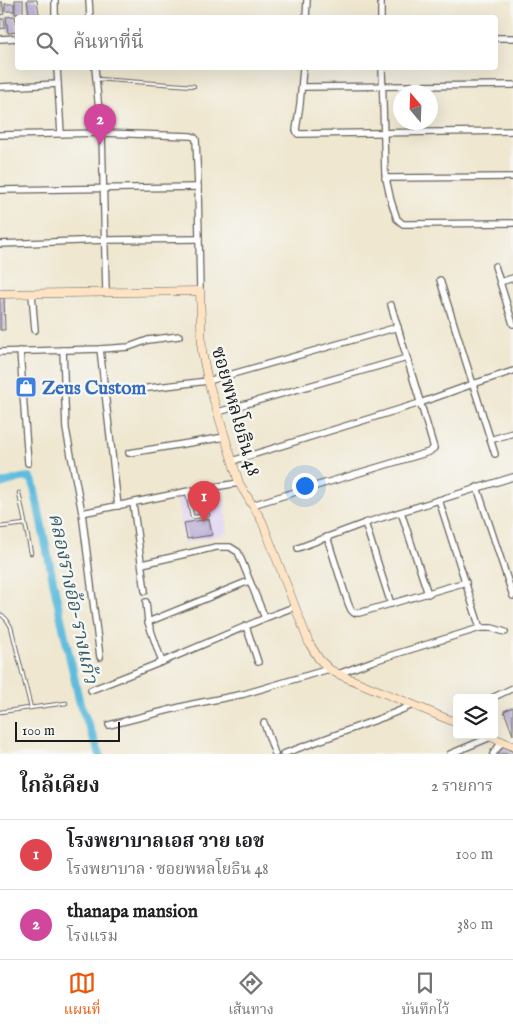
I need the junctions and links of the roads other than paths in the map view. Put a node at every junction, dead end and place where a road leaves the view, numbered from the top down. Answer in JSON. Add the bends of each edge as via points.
{"nodes":[{"id":1,"x":55,"y":0,"type":"edge"},
{"id":2,"x":89,"y":0,"type":"edge"},
{"id":3,"x":307,"y":0,"type":"edge"},
{"id":4,"x":381,"y":0,"type":"edge"},
{"id":5,"x":55,"y":15,"type":"edge"},
{"id":6,"x":90,"y":15,"type":"edge"},
{"id":7,"x":306,"y":15,"type":"edge"},
{"id":8,"x":381,"y":15,"type":"edge"},
{"id":9,"x":15,"y":38,"type":"edge"},
{"id":10,"x":498,"y":38,"type":"edge"},
{"id":11,"x":513,"y":38,"type":"edge"},
{"id":12,"x":0,"y":39,"type":"edge"},
{"id":13,"x":57,"y":70,"type":"edge"},
{"id":14,"x":95,"y":70,"type":"edge"},
{"id":15,"x":303,"y":70,"type":"edge"},
{"id":16,"x":382,"y":70,"type":"edge"},
{"id":17,"x":96,"y":79,"type":"junction"},
{"id":18,"x":58,"y":84,"type":"junction"},
{"id":19,"x":513,"y":85,"type":"edge"},
{"id":20,"x":194,"y":86,"type":"dead end"},
{"id":21,"x":0,"y":87,"type":"edge"},
{"id":22,"x":302,"y":87,"type":"junction"},
{"id":23,"x":383,"y":87,"type":"junction"},
{"id":24,"x":513,"y":131,"type":"edge"},
{"id":25,"x":383,"y":133,"type":"junction"},
{"id":26,"x":61,"y":134,"type":"junction"},
{"id":27,"x":101,"y":134,"type":"junction"},
{"id":28,"x":0,"y":135,"type":"edge"},
{"id":29,"x":513,"y":177,"type":"edge"},
{"id":30,"x":385,"y":178,"type":"junction"},
{"id":31,"x":198,"y":187,"type":"junction"},
{"id":32,"x":103,"y":188,"type":"junction"},
{"id":33,"x":0,"y":190,"type":"edge"},
{"id":34,"x":513,"y":223,"type":"edge"},
{"id":35,"x":199,"y":239,"type":"junction"},
{"id":36,"x":105,"y":240,"type":"junction"},
{"id":37,"x":0,"y":244,"type":"edge"},
{"id":38,"x":494,"y":266,"type":"dead end"},
{"id":39,"x":513,"y":278,"type":"edge"},
{"id":40,"x":440,"y":280,"type":"dead end"},
{"id":41,"x":500,"y":282,"type":"junction"},
{"id":42,"x":200,"y":291,"type":"junction"},
{"id":43,"x":106,"y":292,"type":"junction"},
{"id":44,"x":0,"y":294,"type":"edge"},
{"id":45,"x":32,"y":294,"type":"junction"},
{"id":46,"x":391,"y":305,"type":"dead end"},
{"id":47,"x":513,"y":324,"type":"edge"},
{"id":48,"x":398,"y":327,"type":"junction"},
{"id":49,"x":35,"y":330,"type":"dead end"},
{"id":50,"x":179,"y":336,"type":"dead end"},
{"id":51,"x":100,"y":349,"type":"junction"},
{"id":52,"x":62,"y":350,"type":"junction"},
{"id":53,"x":20,"y":351,"type":"junction"},
{"id":54,"x":0,"y":352,"type":"edge"},
{"id":55,"x":407,"y":358,"type":"junction"},
{"id":56,"x":513,"y":372,"type":"edge"},
{"id":57,"x":208,"y":381,"type":"junction"},
{"id":58,"x":473,"y":384,"type":"junction"},
{"id":59,"x":140,"y":389,"type":"dead end"},
{"id":60,"x":420,"y":403,"type":"junction"},
{"id":61,"x":218,"y":412,"type":"junction"},
{"id":62,"x":513,"y":433,"type":"edge"},
{"id":63,"x":224,"y":437,"type":"junction"},
{"id":64,"x":490,"y":440,"type":"junction"},
{"id":65,"x":129,"y":453,"type":"dead end"},
{"id":66,"x":494,"y":454,"type":"dead end"},
{"id":67,"x":232,"y":461,"type":"junction"},
{"id":68,"x":28,"y":464,"type":"dead end"},
{"id":69,"x":513,"y":477,"type":"edge"},
{"id":70,"x":239,"y":483,"type":"junction"},
{"id":71,"x":477,"y":488,"type":"junction"},
{"id":72,"x":187,"y":492,"type":"junction"},
{"id":73,"x":19,"y":493,"type":"dead end"},
{"id":74,"x":439,"y":500,"type":"junction"},
{"id":75,"x":133,"y":503,"type":"junction"},
{"id":76,"x":252,"y":505,"type":"junction"},
{"id":77,"x":118,"y":506,"type":"junction"},
{"id":78,"x":401,"y":512,"type":"junction"},
{"id":79,"x":82,"y":513,"type":"junction"},
{"id":80,"x":208,"y":515,"type":"dead end"},
{"id":81,"x":365,"y":523,"type":"junction"},
{"id":82,"x":25,"y":524,"type":"junction"},
{"id":83,"x":0,"y":527,"type":"edge"},
{"id":84,"x":327,"y":536,"type":"junction"},
{"id":85,"x":298,"y":548,"type":"dead end"},
{"id":86,"x":31,"y":553,"type":"dead end"},
{"id":87,"x":142,"y":564,"type":"junction"},
{"id":88,"x":249,"y":581,"type":"junction"},
{"id":89,"x":466,"y":582,"type":"junction"},
{"id":90,"x":145,"y":591,"type":"dead end"},
{"id":91,"x":428,"y":594,"type":"junction"},
{"id":92,"x":513,"y":596,"type":"edge"},
{"id":93,"x":146,"y":602,"type":"dead end"},
{"id":94,"x":391,"y":604,"type":"junction"},
{"id":95,"x":294,"y":607,"type":"junction"},
{"id":96,"x":0,"y":615,"type":"edge"},
{"id":97,"x":265,"y":618,"type":"junction"},
{"id":98,"x":148,"y":622,"type":"junction"},
{"id":99,"x":246,"y":626,"type":"junction"},
{"id":100,"x":480,"y":628,"type":"junction"},
{"id":101,"x":505,"y":632,"type":"dead end"},
{"id":102,"x":100,"y":657,"type":"dead end"},
{"id":103,"x":162,"y":662,"type":"junction"},
{"id":104,"x":258,"y":662,"type":"dead end"},
{"id":105,"x":329,"y":669,"type":"junction"},
{"id":106,"x":338,"y":674,"type":"junction"},
{"id":107,"x":513,"y":688,"type":"edge"},
{"id":108,"x":91,"y":690,"type":"dead end"},
{"id":109,"x":498,"y":695,"type":"edge"},
{"id":110,"x":66,"y":703,"type":"dead end"},
{"id":111,"x":413,"y":704,"type":"junction"},
{"id":112,"x":31,"y":708,"type":"junction"},
{"id":113,"x":0,"y":712,"type":"edge"},
{"id":114,"x":453,"y":720,"type":"edge"},
{"id":115,"x":264,"y":722,"type":"dead end"},
{"id":116,"x":109,"y":725,"type":"dead end"},
{"id":117,"x":482,"y":739,"type":"edge"},
{"id":118,"x":495,"y":739,"type":"edge"},
{"id":119,"x":502,"y":742,"type":"junction"},
{"id":120,"x":513,"y":746,"type":"edge"},
{"id":121,"x":275,"y":754,"type":"edge"},
{"id":122,"x":283,"y":754,"type":"edge"},
{"id":123,"x":450,"y":754,"type":"edge"},
{"id":124,"x":494,"y":754,"type":"edge"}],
"edges":[{"from":1,"to":5,"type":"street"},
{"from":2,"to":6,"type":"street"},
{"from":3,"to":7,"type":"street"},
{"from":4,"to":8,"type":"street"},
{"from":9,"to":12,"type":"street"},
{"from":10,"to":11,"type":"street"},
{"from":13,"to":18,"type":"street"},
{"from":14,"to":17,"type":"street"},
{"from":15,"to":22,"type":"street"},
{"from":16,"to":23,"type":"street"},
{"from":17,"to":20,"type":"lane"},
{"from":17,"to":27,"type":"street"},
{"from":18,"to":21,"type":"street"},
{"from":18,"to":26,"type":"street"},
{"from":19,"to":23,"type":"street"},
{"from":22,"to":23,"type":"street"},
{"from":22,"to":25,"type":"street","via":[[298,134]]},
{"from":23,"to":25,"type":"street"},
{"from":24,"to":25,"type":"street"},
{"from":25,"to":30,"type":"street"},
{"from":26,"to":27,"type":"street"},
{"from":26,"to":28,"type":"street"},
{"from":27,"to":31,"type":"street","via":[[194,137]]},
{"from":27,"to":32,"type":"street"},
{"from":29,"to":30,"type":"street"},
{"from":30,"to":34,"type":"street","via":[[394,213],[403,224]]},
{"from":31,"to":32,"type":"street"},
{"from":31,"to":35,"type":"street"},
{"from":32,"to":33,"type":"street"},
{"from":32,"to":36,"type":"street"},
{"from":35,"to":36,"type":"street"},
{"from":35,"to":42,"type":"street"},
{"from":36,"to":37,"type":"street"},
{"from":36,"to":43,"type":"street"},
{"from":38,"to":41,"type":"street"},
{"from":39,"to":41,"type":"street"},
{"from":40,"to":58,"type":"street"},
{"from":41,"to":47,"type":"street"},
{"from":42,"to":43,"type":"street"},
{"from":42,"to":57,"type":"street","name":"ซอยพหลโยธิน 48","via":[[202,352]]},
{"from":43,"to":45,"type":"street"},
{"from":44,"to":45,"type":"street"},
{"from":45,"to":49,"type":"street"},
{"from":46,"to":48,"type":"street"},
{"from":48,"to":55,"type":"street"},
{"from":48,"to":57,"type":"street"},
{"from":50,"to":51,"type":"street","via":[[148,340],[129,347]]},
{"from":51,"to":52,"type":"street"},
{"from":51,"to":77,"type":"street"},
{"from":52,"to":53,"type":"street"},
{"from":52,"to":79,"type":"street","via":[[66,429]]},
{"from":53,"to":54,"type":"street"},
{"from":53,"to":68,"type":"street"},
{"from":55,"to":60,"type":"street"},
{"from":55,"to":61,"type":"street"},
{"from":56,"to":58,"type":"street"},
{"from":57,"to":59,"type":"street"},
{"from":57,"to":61,"type":"street","name":"ซอยพหลโยธิน 48"},
{"from":58,"to":60,"type":"street"},
{"from":58,"to":64,"type":"street"},
{"from":60,"to":67,"type":"street"},
{"from":60,"to":76,"type":"street","via":[[434,446],[429,452]]},
{"from":61,"to":63,"type":"street","name":"ซอยพหลโยธิน 48"},
{"from":62,"to":64,"type":"street"},
{"from":63,"to":65,"type":"street"},
{"from":63,"to":67,"type":"street","name":"ซอยพหลโยธิน 48"},
{"from":64,"to":66,"type":"street"},
{"from":67,"to":70,"type":"street","name":"ซอยพหลโยธิน 48"},
{"from":69,"to":71,"type":"street"},
{"from":70,"to":72,"type":"street"},
{"from":70,"to":76,"type":"street","name":"ซอยพหลโยธิน 48"},
{"from":71,"to":74,"type":"street"},
{"from":71,"to":92,"type":"street"},
{"from":72,"to":75,"type":"street"},
{"from":72,"to":80,"type":"lane","via":[[192,516]]},
{"from":73,"to":82,"type":"lane"},
{"from":74,"to":78,"type":"street"},
{"from":74,"to":89,"type":"street"},
{"from":75,"to":77,"type":"street"},
{"from":75,"to":87,"type":"street"},
{"from":76,"to":95,"type":"street","name":"ซอยพหลโยธิน 48","via":[[262,521]]},
{"from":77,"to":79,"type":"street"},
{"from":78,"to":81,"type":"street"},
{"from":78,"to":91,"type":"street"},
{"from":79,"to":102,"type":"street"},
{"from":81,"to":84,"type":"street"},
{"from":81,"to":94,"type":"street"},
{"from":82,"to":83,"type":"lane"},
{"from":82,"to":86,"type":"lane"},
{"from":84,"to":85,"type":"street"},
{"from":84,"to":94,"type":"street","via":[[351,610],[359,613]]},
{"from":87,"to":88,"type":"street","via":[[230,547],[238,552]]},
{"from":87,"to":90,"type":"street"},
{"from":88,"to":97,"type":"street"},
{"from":88,"to":98,"type":"street"},
{"from":89,"to":91,"type":"street"},
{"from":89,"to":100,"type":"street"},
{"from":91,"to":94,"type":"street"},
{"from":93,"to":98,"type":"street"},
{"from":95,"to":97,"type":"street"},
{"from":95,"to":105,"type":"street","name":"ซอยพหลโยธิน 48","via":[[311,648]]},
{"from":96,"to":112,"type":"lane","via":[[11,628]]},
{"from":97,"to":99,"type":"street"},
{"from":98,"to":103,"type":"street"},
{"from":99,"to":103,"type":"street"},
{"from":99,"to":104,"type":"street"},
{"from":100,"to":101,"type":"street"},
{"from":100,"to":106,"type":"street"},
{"from":103,"to":108,"type":"street"},
{"from":105,"to":106,"type":"street","name":"ซอยพหลโยธิน 48"},
{"from":105,"to":116,"type":"street","via":[[244,694]]},
{"from":106,"to":111,"type":"street","name":"ซอยพหลโยธิน 48"},
{"from":107,"to":109,"type":"street"},
{"from":110,"to":112,"type":"lane"},
{"from":111,"to":114,"type":"street","name":"ซอยพหลโยธิน 48"},
{"from":111,"to":122,"type":"street"},
{"from":112,"to":113,"type":"lane"},
{"from":115,"to":121,"type":"street"},
{"from":117,"to":123,"type":"street"},
{"from":118,"to":119,"type":"street"},
{"from":119,"to":120,"type":"street"},
{"from":119,"to":124,"type":"street"}]}
